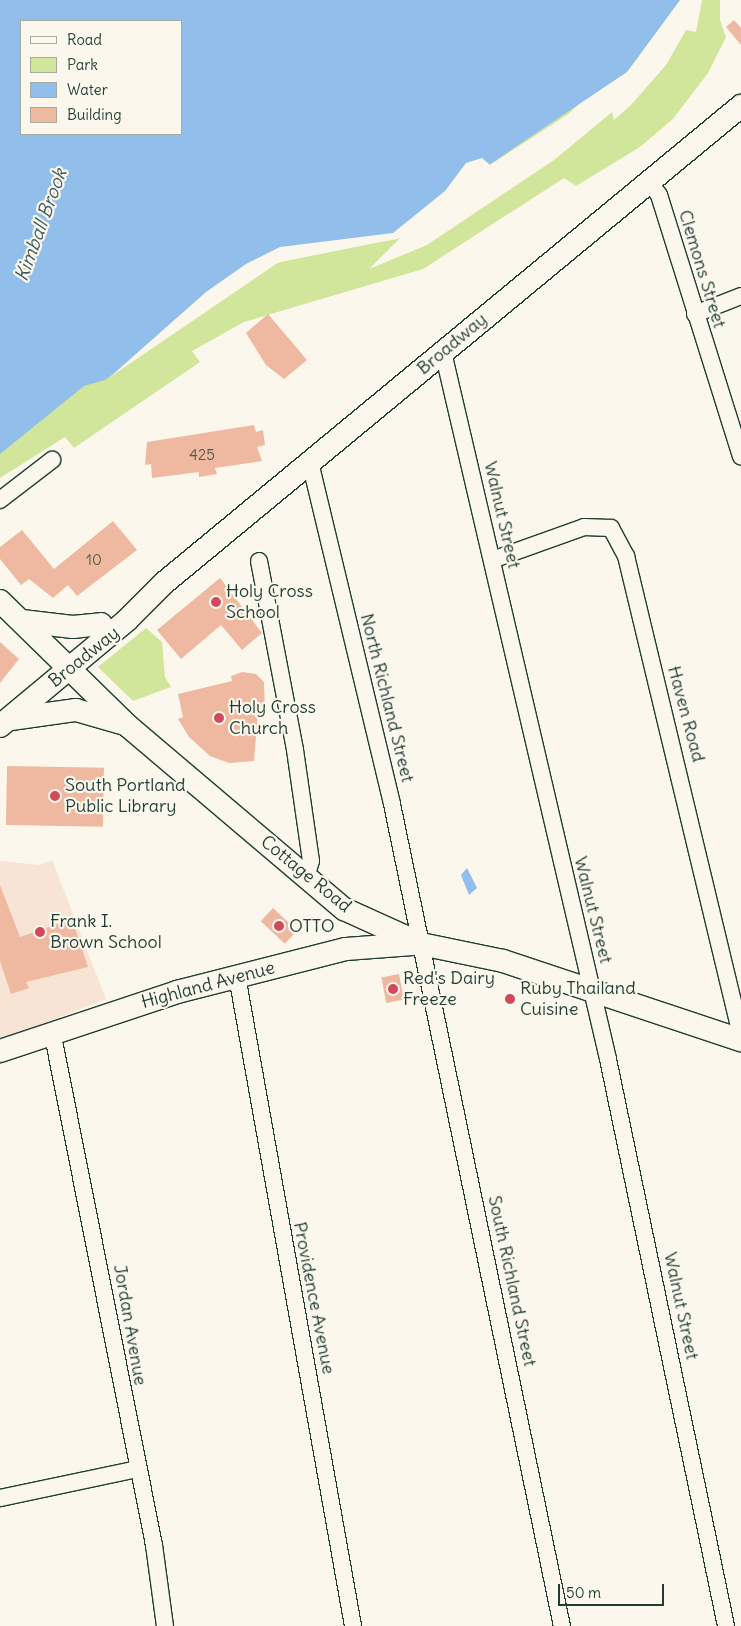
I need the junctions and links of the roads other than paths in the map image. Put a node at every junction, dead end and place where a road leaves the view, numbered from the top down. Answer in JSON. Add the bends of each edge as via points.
{"nodes":[{"id":1,"x":741,"y":106,"type":"edge"},
{"id":2,"x":648,"y":182,"type":"junction"},
{"id":3,"x":741,"y":296,"type":"edge"},
{"id":4,"x":695,"y":314,"type":"junction"},
{"id":5,"x":443,"y":352,"type":"junction"},
{"id":6,"x":741,"y":456,"type":"edge"},
{"id":7,"x":52,"y":460,"type":"dead end"},
{"id":8,"x":310,"y":462,"type":"junction"},
{"id":9,"x":0,"y":500,"type":"edge"},
{"id":10,"x":492,"y":560,"type":"junction"},
{"id":11,"x":259,"y":561,"type":"dead end"},
{"id":12,"x":164,"y":583,"type":"junction"},
{"id":13,"x":0,"y":601,"type":"edge"},
{"id":14,"x":22,"y":621,"type":"junction"},
{"id":15,"x":102,"y":624,"type":"junction"},
{"id":16,"x":63,"y":664,"type":"junction"},
{"id":17,"x":2,"y":718,"type":"edge"},
{"id":18,"x":128,"y":726,"type":"junction"},
{"id":19,"x":306,"y":876,"type":"junction"},
{"id":20,"x":421,"y":944,"type":"junction"},
{"id":21,"x":237,"y":976,"type":"junction"},
{"id":22,"x":592,"y":990,"type":"junction"},
{"id":23,"x":52,"y":1031,"type":"junction"},
{"id":24,"x":741,"y":1034,"type":"edge"},
{"id":25,"x":741,"y":1040,"type":"edge"},
{"id":26,"x":0,"y":1051,"type":"edge"},
{"id":27,"x":138,"y":1468,"type":"junction"},
{"id":28,"x":0,"y":1498,"type":"edge"},
{"id":29,"x":165,"y":1626,"type":"edge"},
{"id":30,"x":353,"y":1626,"type":"edge"},
{"id":31,"x":562,"y":1626,"type":"edge"},
{"id":32,"x":726,"y":1626,"type":"edge"}],
"edges":[{"from":1,"to":2,"type":"street","name":"Broadway"},
{"from":2,"to":4,"type":"street","name":"Clemons Street","via":[[659,196]]},
{"from":2,"to":5,"type":"street","name":"Broadway"},
{"from":3,"to":4,"type":"street"},
{"from":4,"to":6,"type":"street","name":"Clemons Street"},
{"from":5,"to":8,"type":"street","name":"Broadway"},
{"from":5,"to":10,"type":"street","name":"Walnut Street"},
{"from":7,"to":9,"type":"street"},
{"from":8,"to":12,"type":"street","name":"Broadway"},
{"from":8,"to":20,"type":"street","name":"North Richland Street"},
{"from":10,"to":22,"type":"street","name":"Walnut Street"},
{"from":10,"to":24,"type":"street","name":"Haven Road","via":[[584,527],[611,528],[626,556]]},
{"from":11,"to":19,"type":"street","via":[[295,750],[311,861]]},
{"from":12,"to":15,"type":"street","name":"Broadway"},
{"from":12,"to":16,"type":"street","name":"Broadway","via":[[128,620]]},
{"from":13,"to":14,"type":"street","name":"Cottage Road"},
{"from":14,"to":15,"type":"street","via":[[73,627]]},
{"from":14,"to":16,"type":"street","name":"Cottage Road"},
{"from":15,"to":16,"type":"street","name":"Broadway"},
{"from":16,"to":17,"type":"street","name":"Broadway"},
{"from":16,"to":18,"type":"street","name":"Cottage Road"},
{"from":17,"to":18,"type":"street","via":[[76,710]]},
{"from":18,"to":19,"type":"street","name":"Cottage Road"},
{"from":19,"to":20,"type":"street","name":"Cottage Road","via":[[344,909]]},
{"from":20,"to":21,"type":"street","name":"Highland Avenue","via":[[346,949]]},
{"from":20,"to":22,"type":"street","name":"Cottage Road","via":[[503,961]]},
{"from":20,"to":31,"type":"street","name":"South Richland Street"},
{"from":21,"to":23,"type":"street","name":"Highland Avenue"},
{"from":21,"to":30,"type":"street","name":"Providence Avenue"},
{"from":22,"to":25,"type":"street","name":"Cottage Road"},
{"from":22,"to":32,"type":"street","name":"Walnut Street"},
{"from":23,"to":26,"type":"street","name":"Highland Avenue"},
{"from":23,"to":27,"type":"street","name":"Jordan Avenue"},
{"from":27,"to":28,"type":"street"},
{"from":27,"to":29,"type":"street","name":"Jordan Avenue"}]}
